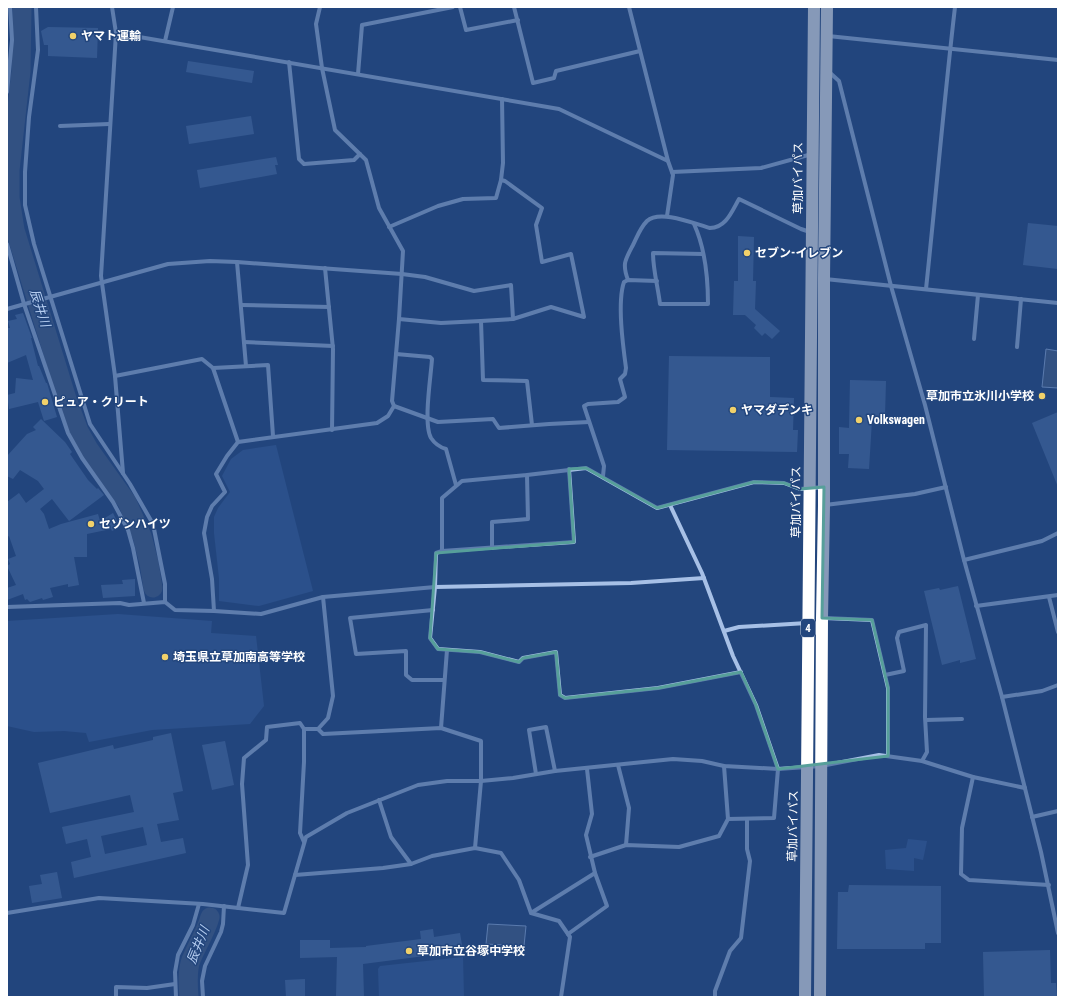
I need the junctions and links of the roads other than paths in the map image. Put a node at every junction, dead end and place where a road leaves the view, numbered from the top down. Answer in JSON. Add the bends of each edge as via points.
{"nodes":[{"id":1,"x":10,"y":7,"type":"edge"},
{"id":2,"x":36,"y":7,"type":"edge"},
{"id":3,"x":112,"y":7,"type":"edge"},
{"id":4,"x":173,"y":7,"type":"edge"},
{"id":5,"x":320,"y":7,"type":"edge"},
{"id":6,"x":453,"y":7,"type":"edge"},
{"id":7,"x":460,"y":7,"type":"edge"},
{"id":8,"x":514,"y":7,"type":"edge"},
{"id":9,"x":629,"y":7,"type":"edge"},
{"id":10,"x":814,"y":7,"type":"edge"},
{"id":11,"x":827,"y":7,"type":"edge"},
{"id":12,"x":955,"y":7,"type":"edge"},
{"id":13,"x":518,"y":20,"type":"junction"},
{"id":14,"x":116,"y":33,"type":"junction"},
{"id":15,"x":827,"y":36,"type":"junction"},
{"id":16,"x":165,"y":41,"type":"junction"},
{"id":17,"x":950,"y":50,"type":"junction"},
{"id":18,"x":640,"y":51,"type":"junction"},
{"id":19,"x":1058,"y":60,"type":"edge"},
{"id":20,"x":289,"y":62,"type":"junction"},
{"id":21,"x":322,"y":68,"type":"junction"},
{"id":22,"x":827,"y":70,"type":"junction"},
{"id":23,"x":358,"y":74,"type":"junction"},
{"id":24,"x":7,"y":92,"type":"edge"},
{"id":25,"x":502,"y":99,"type":"junction"},
{"id":26,"x":110,"y":124,"type":"junction"},
{"id":27,"x":60,"y":126,"type":"dead end"},
{"id":28,"x":360,"y":154,"type":"junction"},
{"id":29,"x":812,"y":154,"type":"junction"},
{"id":30,"x":668,"y":161,"type":"junction"},
{"id":31,"x":672,"y":172,"type":"junction"},
{"id":32,"x":501,"y":180,"type":"junction"},
{"id":33,"x":667,"y":216,"type":"junction"},
{"id":34,"x":694,"y":224,"type":"junction"},
{"id":35,"x":390,"y":227,"type":"junction"},
{"id":36,"x":812,"y":232,"type":"junction"},
{"id":37,"x":7,"y":244,"type":"edge"},
{"id":38,"x":703,"y":254,"type":"junction"},
{"id":39,"x":237,"y":262,"type":"junction"},
{"id":40,"x":325,"y":268,"type":"junction"},
{"id":41,"x":402,"y":274,"type":"junction"},
{"id":42,"x":824,"y":279,"type":"junction"},
{"id":43,"x":628,"y":280,"type":"junction"},
{"id":44,"x":657,"y":281,"type":"junction"},
{"id":45,"x":102,"y":282,"type":"junction"},
{"id":46,"x":891,"y":286,"type":"junction"},
{"id":47,"x":926,"y":289,"type":"junction"},
{"id":48,"x":978,"y":295,"type":"junction"},
{"id":49,"x":48,"y":297,"type":"junction"},
{"id":50,"x":1021,"y":299,"type":"junction"},
{"id":51,"x":26,"y":303,"type":"junction"},
{"id":52,"x":1058,"y":304,"type":"edge"},
{"id":53,"x":241,"y":305,"type":"junction"},
{"id":54,"x":329,"y":307,"type":"junction"},
{"id":55,"x":7,"y":309,"type":"edge"},
{"id":56,"x":399,"y":319,"type":"junction"},
{"id":57,"x":513,"y":319,"type":"junction"},
{"id":58,"x":481,"y":322,"type":"junction"},
{"id":59,"x":974,"y":339,"type":"dead end"},
{"id":60,"x":244,"y":342,"type":"junction"},
{"id":61,"x":333,"y":346,"type":"junction"},
{"id":62,"x":1017,"y":347,"type":"dead end"},
{"id":63,"x":396,"y":354,"type":"junction"},
{"id":64,"x":246,"y":366,"type":"junction"},
{"id":65,"x":213,"y":368,"type":"junction"},
{"id":66,"x":114,"y":376,"type":"junction"},
{"id":67,"x":394,"y":406,"type":"junction"},
{"id":68,"x":427,"y":419,"type":"junction"},
{"id":69,"x":589,"y":422,"type":"junction"},
{"id":70,"x":532,"y":425,"type":"junction"},
{"id":71,"x":332,"y":430,"type":"junction"},
{"id":72,"x":273,"y":436,"type":"junction"},
{"id":73,"x":238,"y":442,"type":"junction"},
{"id":74,"x":569,"y":470,"type":"junction"},
{"id":75,"x":123,"y":473,"type":"junction"},
{"id":76,"x":527,"y":475,"type":"junction"},
{"id":77,"x":603,"y":476,"type":"junction"},
{"id":78,"x":456,"y":485,"type":"junction"},
{"id":79,"x":824,"y":487,"type":"junction"},
{"id":80,"x":946,"y":487,"type":"junction"},
{"id":81,"x":810,"y":488,"type":"junction"},
{"id":82,"x":670,"y":505,"type":"junction"},
{"id":83,"x":824,"y":506,"type":"junction"},
{"id":84,"x":1058,"y":532,"type":"edge"},
{"id":85,"x":492,"y":548,"type":"junction"},
{"id":86,"x":442,"y":551,"type":"junction"},
{"id":87,"x":964,"y":560,"type":"junction"},
{"id":88,"x":704,"y":578,"type":"junction"},
{"id":89,"x":435,"y":587,"type":"junction"},
{"id":90,"x":1058,"y":595,"type":"edge"},
{"id":91,"x":323,"y":597,"type":"junction"},
{"id":92,"x":1049,"y":597,"type":"junction"},
{"id":93,"x":165,"y":602,"type":"junction"},
{"id":94,"x":144,"y":603,"type":"junction"},
{"id":95,"x":976,"y":606,"type":"junction"},
{"id":96,"x":7,"y":608,"type":"edge"},
{"id":97,"x":214,"y":610,"type":"junction"},
{"id":98,"x":433,"y":610,"type":"junction"},
{"id":99,"x":822,"y":618,"type":"junction"},
{"id":100,"x":808,"y":623,"type":"junction"},
{"id":101,"x":724,"y":631,"type":"junction"},
{"id":102,"x":1058,"y":632,"type":"edge"},
{"id":103,"x":447,"y":650,"type":"junction"},
{"id":104,"x":741,"y":672,"type":"junction"},
{"id":105,"x":885,"y":675,"type":"junction"},
{"id":106,"x":444,"y":680,"type":"junction"},
{"id":107,"x":1058,"y":685,"type":"edge"},
{"id":108,"x":1002,"y":698,"type":"junction"},
{"id":109,"x":962,"y":719,"type":"dead end"},
{"id":110,"x":926,"y":720,"type":"junction"},
{"id":111,"x":441,"y":728,"type":"junction"},
{"id":112,"x":304,"y":729,"type":"junction"},
{"id":113,"x":318,"y":729,"type":"junction"},
{"id":114,"x":888,"y":756,"type":"junction"},
{"id":115,"x":922,"y":761,"type":"junction"},
{"id":116,"x":618,"y":765,"type":"junction"},
{"id":117,"x":724,"y":766,"type":"junction"},
{"id":118,"x":821,"y":766,"type":"junction"},
{"id":119,"x":778,"y":768,"type":"junction"},
{"id":120,"x":808,"y":768,"type":"junction"},
{"id":121,"x":587,"y":769,"type":"junction"},
{"id":122,"x":555,"y":771,"type":"junction"},
{"id":123,"x":536,"y":774,"type":"junction"},
{"id":124,"x":973,"y":777,"type":"junction"},
{"id":125,"x":481,"y":781,"type":"junction"},
{"id":126,"x":1024,"y":788,"type":"junction"},
{"id":127,"x":379,"y":800,"type":"junction"},
{"id":128,"x":1058,"y":811,"type":"edge"},
{"id":129,"x":1032,"y":817,"type":"junction"},
{"id":130,"x":728,"y":819,"type":"junction"},
{"id":131,"x":747,"y":819,"type":"junction"},
{"id":132,"x":305,"y":842,"type":"junction"},
{"id":133,"x":626,"y":845,"type":"junction"},
{"id":134,"x":475,"y":848,"type":"junction"},
{"id":135,"x":590,"y":857,"type":"junction"},
{"id":136,"x":411,"y":864,"type":"junction"},
{"id":137,"x":595,"y":873,"type":"junction"},
{"id":138,"x":295,"y":875,"type":"junction"},
{"id":139,"x":1049,"y":885,"type":"junction"},
{"id":140,"x":198,"y":904,"type":"junction"},
{"id":141,"x":224,"y":906,"type":"junction"},
{"id":142,"x":238,"y":908,"type":"junction"},
{"id":143,"x":7,"y":913,"type":"edge"},
{"id":144,"x":531,"y":913,"type":"junction"},
{"id":145,"x":1058,"y":933,"type":"edge"},
{"id":146,"x":568,"y":934,"type":"junction"},
{"id":147,"x":175,"y":984,"type":"junction"},
{"id":148,"x":116,"y":997,"type":"edge"},
{"id":149,"x":176,"y":997,"type":"edge"},
{"id":150,"x":203,"y":997,"type":"edge"},
{"id":151,"x":561,"y":997,"type":"edge"},
{"id":152,"x":715,"y":997,"type":"edge"},
{"id":153,"x":805,"y":997,"type":"edge"},
{"id":154,"x":820,"y":997,"type":"edge"}],
"edges":[{"from":1,"to":24,"type":"street","via":[[12,40]]},
{"from":2,"to":49,"type":"street","via":[[38,50],[25,172],[25,205]]},
{"from":3,"to":14,"type":"street"},
{"from":4,"to":16,"type":"street"},
{"from":5,"to":21,"type":"street","via":[[316,24]]},
{"from":6,"to":23,"type":"street","via":[[362,26]]},
{"from":7,"to":13,"type":"street","via":[[466,30]]},
{"from":8,"to":13,"type":"street"},
{"from":9,"to":18,"type":"street"},
{"from":10,"to":29,"type":"highway","name":"草加バイパス","number":"4"},
{"from":11,"to":15,"type":"highway","number":"4"},
{"from":12,"to":17,"type":"street"},
{"from":13,"to":18,"type":"street","via":[[533,83],[554,78],[556,71]]},
{"from":14,"to":16,"type":"street"},
{"from":14,"to":26,"type":"street"},
{"from":15,"to":17,"type":"street"},
{"from":15,"to":22,"type":"highway","number":"4"},
{"from":16,"to":20,"type":"street"},
{"from":17,"to":19,"type":"street"},
{"from":17,"to":47,"type":"street"},
{"from":18,"to":30,"type":"street"},
{"from":20,"to":21,"type":"street"},
{"from":20,"to":28,"type":"street","via":[[299,159],[304,164],[354,160]]},
{"from":21,"to":23,"type":"street"},
{"from":21,"to":28,"type":"street","via":[[335,130]]},
{"from":22,"to":42,"type":"highway","number":"4"},
{"from":22,"to":46,"type":"street","via":[[839,81]]},
{"from":23,"to":25,"type":"street"},
{"from":25,"to":30,"type":"street","via":[[560,108]]},
{"from":25,"to":32,"type":"street","via":[[504,163]]},
{"from":26,"to":27,"type":"street"},
{"from":26,"to":45,"type":"street","via":[[100,263]]},
{"from":28,"to":35,"type":"street","via":[[366,160],[379,208]]},
{"from":29,"to":31,"type":"street","via":[[761,168]]},
{"from":29,"to":36,"type":"highway","name":"草加バイパス","number":"4"},
{"from":30,"to":31,"type":"street"},
{"from":31,"to":33,"type":"street"},
{"from":32,"to":35,"type":"street","via":[[496,198],[457,200]]},
{"from":32,"to":57,"type":"street","via":[[542,208],[536,226],[542,262],[571,254],[584,317],[551,307]]},
{"from":33,"to":34,"type":"street"},
{"from":33,"to":43,"type":"street","via":[[657,216],[648,220],[640,229],[625,260]]},
{"from":34,"to":36,"type":"street","via":[[717,228],[729,217],[739,199]]},
{"from":34,"to":38,"type":"street"},
{"from":35,"to":41,"type":"street","via":[[403,251]]},
{"from":36,"to":81,"type":"highway","name":"草加バイパス","number":"4"},
{"from":37,"to":51,"type":"street"},
{"from":38,"to":44,"type":"street","via":[[653,253],[653,268]]},
{"from":38,"to":44,"type":"street","via":[[708,279],[708,304],[660,304]]},
{"from":39,"to":40,"type":"street"},
{"from":39,"to":45,"type":"street","via":[[168,264]]},
{"from":39,"to":53,"type":"street"},
{"from":40,"to":41,"type":"street"},
{"from":40,"to":54,"type":"street"},
{"from":41,"to":56,"type":"street"},
{"from":41,"to":57,"type":"street","via":[[425,277],[474,291],[511,285]]},
{"from":42,"to":46,"type":"street"},
{"from":42,"to":79,"type":"highway","number":"4"},
{"from":43,"to":44,"type":"street"},
{"from":43,"to":69,"type":"street","via":[[622,288],[621,323],[626,368],[620,379],[625,397],[618,402],[584,406]]},
{"from":45,"to":49,"type":"street"},
{"from":45,"to":66,"type":"street"},
{"from":46,"to":47,"type":"street"},
{"from":46,"to":80,"type":"street"},
{"from":47,"to":48,"type":"street"},
{"from":48,"to":50,"type":"street"},
{"from":48,"to":59,"type":"street"},
{"from":49,"to":51,"type":"street"},
{"from":49,"to":75,"type":"street","via":[[90,424]]},
{"from":50,"to":52,"type":"street"},
{"from":50,"to":62,"type":"street"},
{"from":51,"to":55,"type":"street"},
{"from":51,"to":94,"type":"street","via":[[68,433],[128,530],[134,548]]},
{"from":53,"to":54,"type":"street"},
{"from":53,"to":60,"type":"street"},
{"from":54,"to":61,"type":"street"},
{"from":56,"to":58,"type":"street","via":[[441,323]]},
{"from":56,"to":63,"type":"street"},
{"from":57,"to":58,"type":"street"},
{"from":58,"to":70,"type":"street","via":[[483,380],[526,381]]},
{"from":60,"to":61,"type":"street"},
{"from":60,"to":64,"type":"street"},
{"from":61,"to":71,"type":"street"},
{"from":63,"to":67,"type":"street","via":[[392,401]]},
{"from":63,"to":68,"type":"street","via":[[432,359]]},
{"from":64,"to":65,"type":"street"},
{"from":64,"to":72,"type":"street","via":[[268,365]]},
{"from":65,"to":66,"type":"street","via":[[202,359]]},
{"from":65,"to":73,"type":"street"},
{"from":66,"to":75,"type":"street"},
{"from":67,"to":68,"type":"street"},
{"from":67,"to":71,"type":"street","via":[[388,416],[377,424]]},
{"from":68,"to":70,"type":"street","via":[[438,422],[493,419],[500,428]]},
{"from":68,"to":78,"type":"street","via":[[430,437],[439,447],[446,449]]},
{"from":69,"to":70,"type":"street"},
{"from":69,"to":77,"type":"street","via":[[604,466]]},
{"from":71,"to":72,"type":"street"},
{"from":72,"to":73,"type":"street"},
{"from":73,"to":97,"type":"street","via":[[216,474],[225,492],[212,506],[204,533],[212,579]]},
{"from":74,"to":76,"type":"street"},
{"from":74,"to":77,"type":"street","via":[[586,468]]},
{"from":74,"to":85,"type":"street","via":[[574,542]]},
{"from":75,"to":93,"type":"street","via":[[153,524]]},
{"from":76,"to":78,"type":"street","via":[[462,480]]},
{"from":76,"to":85,"type":"street","via":[[528,519],[492,522]]},
{"from":77,"to":82,"type":"street","via":[[657,508]]},
{"from":78,"to":86,"type":"street","via":[[442,498]]},
{"from":79,"to":81,"type":"street"},
{"from":79,"to":83,"type":"highway","number":"4"},
{"from":80,"to":83,"type":"street","via":[[915,494]]},
{"from":80,"to":87,"type":"street"},
{"from":81,"to":82,"type":"street","via":[[800,489],[784,483],[754,482]]},
{"from":81,"to":100,"type":"highway","name":"草加バイパス","number":"4"},
{"from":82,"to":88,"type":"street"},
{"from":83,"to":99,"type":"highway","number":"4"},
{"from":84,"to":87,"type":"street","via":[[1042,541]]},
{"from":85,"to":86,"type":"street"},
{"from":86,"to":89,"type":"street","via":[[436,553]]},
{"from":87,"to":95,"type":"street"},
{"from":88,"to":89,"type":"street","via":[[631,583]]},
{"from":88,"to":101,"type":"street"},
{"from":89,"to":91,"type":"street"},
{"from":89,"to":98,"type":"street"},
{"from":90,"to":92,"type":"street"},
{"from":91,"to":97,"type":"street","via":[[261,614]]},
{"from":91,"to":113,"type":"street","via":[[334,696],[328,718]]},
{"from":92,"to":95,"type":"street"},
{"from":92,"to":102,"type":"street"},
{"from":93,"to":94,"type":"street"},
{"from":93,"to":97,"type":"street","via":[[175,610]]},
{"from":94,"to":96,"type":"street"},
{"from":95,"to":108,"type":"street"},
{"from":98,"to":103,"type":"street","via":[[430,638],[438,649]]},
{"from":98,"to":106,"type":"street","via":[[350,618],[356,654],[406,651],[406,675],[412,680]]},
{"from":99,"to":105,"type":"street","via":[[872,620]]},
{"from":99,"to":118,"type":"highway","number":"4"},
{"from":100,"to":101,"type":"street","via":[[739,627]]},
{"from":100,"to":120,"type":"highway","name":"草加バイパス","number":"4"},
{"from":101,"to":104,"type":"street"},
{"from":103,"to":104,"type":"street","via":[[480,652],[519,662],[523,658],[556,652],[560,695],[565,698],[658,688]]},
{"from":103,"to":106,"type":"street"},
{"from":104,"to":119,"type":"street","via":[[756,705]]},
{"from":105,"to":110,"type":"street","via":[[904,671],[896,638],[899,632],[926,625]]},
{"from":105,"to":114,"type":"street","via":[[888,688]]},
{"from":106,"to":111,"type":"street"},
{"from":107,"to":108,"type":"street","via":[[1042,691]]},
{"from":108,"to":126,"type":"street"},
{"from":109,"to":110,"type":"street"},
{"from":110,"to":115,"type":"street","via":[[928,752]]},
{"from":111,"to":113,"type":"street","via":[[323,734]]},
{"from":111,"to":125,"type":"street","via":[[481,741]]},
{"from":112,"to":113,"type":"street"},
{"from":112,"to":132,"type":"street","via":[[300,833]]},
{"from":112,"to":142,"type":"street","via":[[300,723],[267,728],[266,740],[244,758],[242,784],[248,865]]},
{"from":114,"to":115,"type":"street"},
{"from":114,"to":118,"type":"street","via":[[879,755]]},
{"from":115,"to":124,"type":"street"},
{"from":116,"to":117,"type":"street","via":[[673,759]]},
{"from":116,"to":121,"type":"street"},
{"from":116,"to":133,"type":"street","via":[[629,808]]},
{"from":117,"to":119,"type":"street"},
{"from":117,"to":130,"type":"street"},
{"from":118,"to":120,"type":"street"},
{"from":118,"to":154,"type":"highway","number":"4"},
{"from":119,"to":120,"type":"street"},
{"from":119,"to":131,"type":"street","via":[[774,818]]},
{"from":120,"to":153,"type":"highway","name":"草加バイパス","number":"4"},
{"from":121,"to":122,"type":"street"},
{"from":121,"to":135,"type":"street","via":[[592,814],[586,835]]},
{"from":122,"to":123,"type":"street"},
{"from":122,"to":123,"type":"street","via":[[546,727],[529,730]]},
{"from":123,"to":125,"type":"street"},
{"from":124,"to":126,"type":"street"},
{"from":124,"to":139,"type":"street","via":[[962,828],[961,874],[969,880]]},
{"from":125,"to":127,"type":"street","via":[[447,781],[418,785]]},
{"from":125,"to":134,"type":"street"},
{"from":126,"to":129,"type":"street"},
{"from":127,"to":132,"type":"street","via":[[347,813],[306,837]]},
{"from":127,"to":136,"type":"street","via":[[391,837]]},
{"from":128,"to":129,"type":"street"},
{"from":129,"to":139,"type":"street"},
{"from":130,"to":131,"type":"street"},
{"from":130,"to":133,"type":"street","via":[[718,836],[679,848]]},
{"from":131,"to":152,"type":"street","via":[[747,849],[750,861],[741,938],[730,951]]},
{"from":132,"to":138,"type":"street"},
{"from":133,"to":135,"type":"street"},
{"from":134,"to":136,"type":"street","via":[[432,856]]},
{"from":134,"to":144,"type":"street","via":[[501,853],[519,880]]},
{"from":135,"to":137,"type":"street"},
{"from":136,"to":138,"type":"street"},
{"from":137,"to":144,"type":"street"},
{"from":137,"to":146,"type":"street","via":[[607,906]]},
{"from":138,"to":142,"type":"street","via":[[284,913]]},
{"from":139,"to":145,"type":"street"},
{"from":140,"to":141,"type":"street"},
{"from":140,"to":143,"type":"street","via":[[99,898]]},
{"from":140,"to":147,"type":"street","via":[[193,925],[178,955]]},
{"from":141,"to":142,"type":"street"},
{"from":141,"to":150,"type":"street","via":[[221,932],[205,966],[202,981]]},
{"from":144,"to":146,"type":"street","via":[[559,921]]},
{"from":146,"to":151,"type":"street","via":[[570,937]]},
{"from":147,"to":148,"type":"street","via":[[147,988],[116,987]]},
{"from":147,"to":149,"type":"street"}]}
